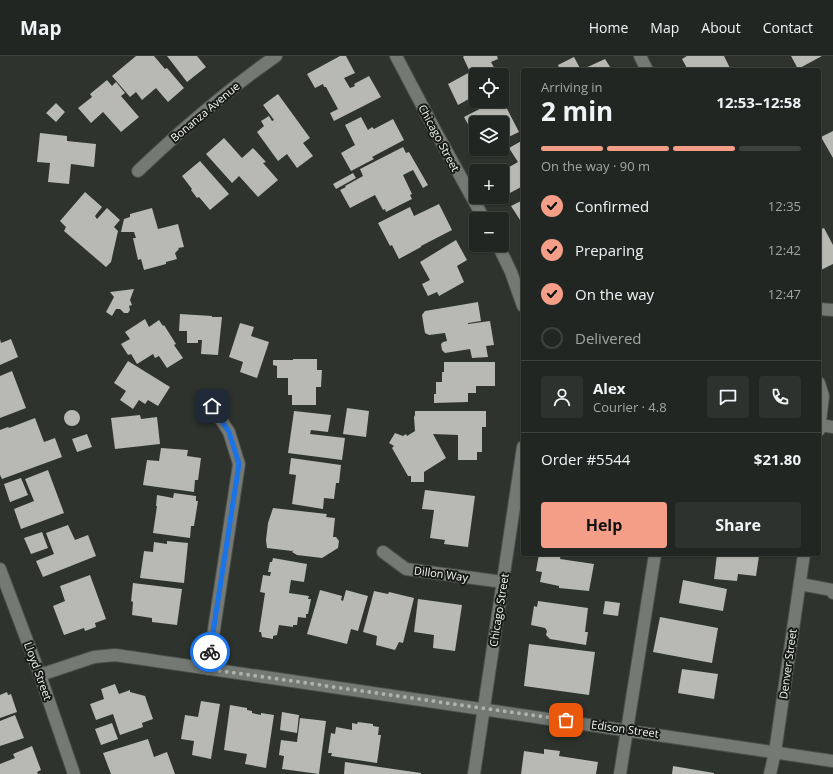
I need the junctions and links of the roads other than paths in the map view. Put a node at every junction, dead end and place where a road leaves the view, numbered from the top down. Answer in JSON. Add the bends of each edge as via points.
{"nodes":[{"id":1,"x":276,"y":56,"type":"edge"},
{"id":2,"x":396,"y":56,"type":"edge"},
{"id":3,"x":640,"y":56,"type":"edge"},
{"id":4,"x":646,"y":68,"type":"edge"},
{"id":5,"x":138,"y":171,"type":"dead end"},
{"id":6,"x":480,"y":212,"type":"edge"},
{"id":7,"x":501,"y":252,"type":"edge"},
{"id":8,"x":521,"y":299,"type":"edge"},
{"id":9,"x":821,"y":309,"type":"edge"},
{"id":10,"x":833,"y":310,"type":"edge"},
{"id":11,"x":821,"y":390,"type":"edge"},
{"id":12,"x":212,"y":406,"type":"dead end"},
{"id":13,"x":821,"y":412,"type":"edge"},
{"id":14,"x":833,"y":427,"type":"edge"},
{"id":15,"x":821,"y":428,"type":"edge"},
{"id":16,"x":521,"y":460,"type":"edge"},
{"id":17,"x":383,"y":552,"type":"dead end"},
{"id":18,"x":654,"y":556,"type":"edge"},
{"id":19,"x":804,"y":556,"type":"edge"},
{"id":20,"x":0,"y":569,"type":"edge"},
{"id":21,"x":503,"y":582,"type":"junction"},
{"id":22,"x":800,"y":584,"type":"junction"},
{"id":23,"x":833,"y":593,"type":"edge"},
{"id":24,"x":208,"y":669,"type":"junction"},
{"id":25,"x":40,"y":675,"type":"junction"},
{"id":26,"x":484,"y":709,"type":"junction"},
{"id":27,"x":628,"y":729,"type":"junction"},
{"id":28,"x":775,"y":752,"type":"junction"},
{"id":29,"x":833,"y":761,"type":"edge"},
{"id":30,"x":74,"y":774,"type":"edge"},
{"id":31,"x":474,"y":774,"type":"edge"},
{"id":32,"x":620,"y":774,"type":"edge"},
{"id":33,"x":770,"y":774,"type":"edge"}],
"edges":[{"from":1,"to":5,"type":"street","name":"Bonanza Avenue","via":[[250,74]]},
{"from":2,"to":6,"type":"street","name":"Chicago Street"},
{"from":3,"to":4,"type":"street"},
{"from":7,"to":8,"type":"street"},
{"from":9,"to":10,"type":"street"},
{"from":11,"to":13,"type":"street"},
{"from":12,"to":24,"type":"street","via":[[229,432],[239,464]]},
{"from":14,"to":15,"type":"street"},
{"from":16,"to":21,"type":"street","name":"Chicago Street"},
{"from":17,"to":21,"type":"street","name":"Dillon Way","via":[[406,569]]},
{"from":18,"to":27,"type":"street"},
{"from":19,"to":22,"type":"street","name":"Denver Street"},
{"from":20,"to":25,"type":"street","name":"Lloyd Street"},
{"from":21,"to":26,"type":"street","name":"Chicago Street"},
{"from":22,"to":23,"type":"street","via":[[832,590]]},
{"from":22,"to":28,"type":"street","name":"Denver Street"},
{"from":24,"to":25,"type":"street","name":"Edison Street","via":[[115,656],[94,657]]},
{"from":24,"to":26,"type":"street","name":"Edison Street"},
{"from":25,"to":30,"type":"street","name":"Lloyd Street"},
{"from":26,"to":27,"type":"street","name":"Edison Street"},
{"from":26,"to":31,"type":"street","name":"Chicago Street"},
{"from":27,"to":28,"type":"street","name":"Edison Street"},
{"from":27,"to":32,"type":"street"},
{"from":28,"to":29,"type":"street","name":"Edison Street"},
{"from":28,"to":33,"type":"street","name":"Denver Street"}]}
